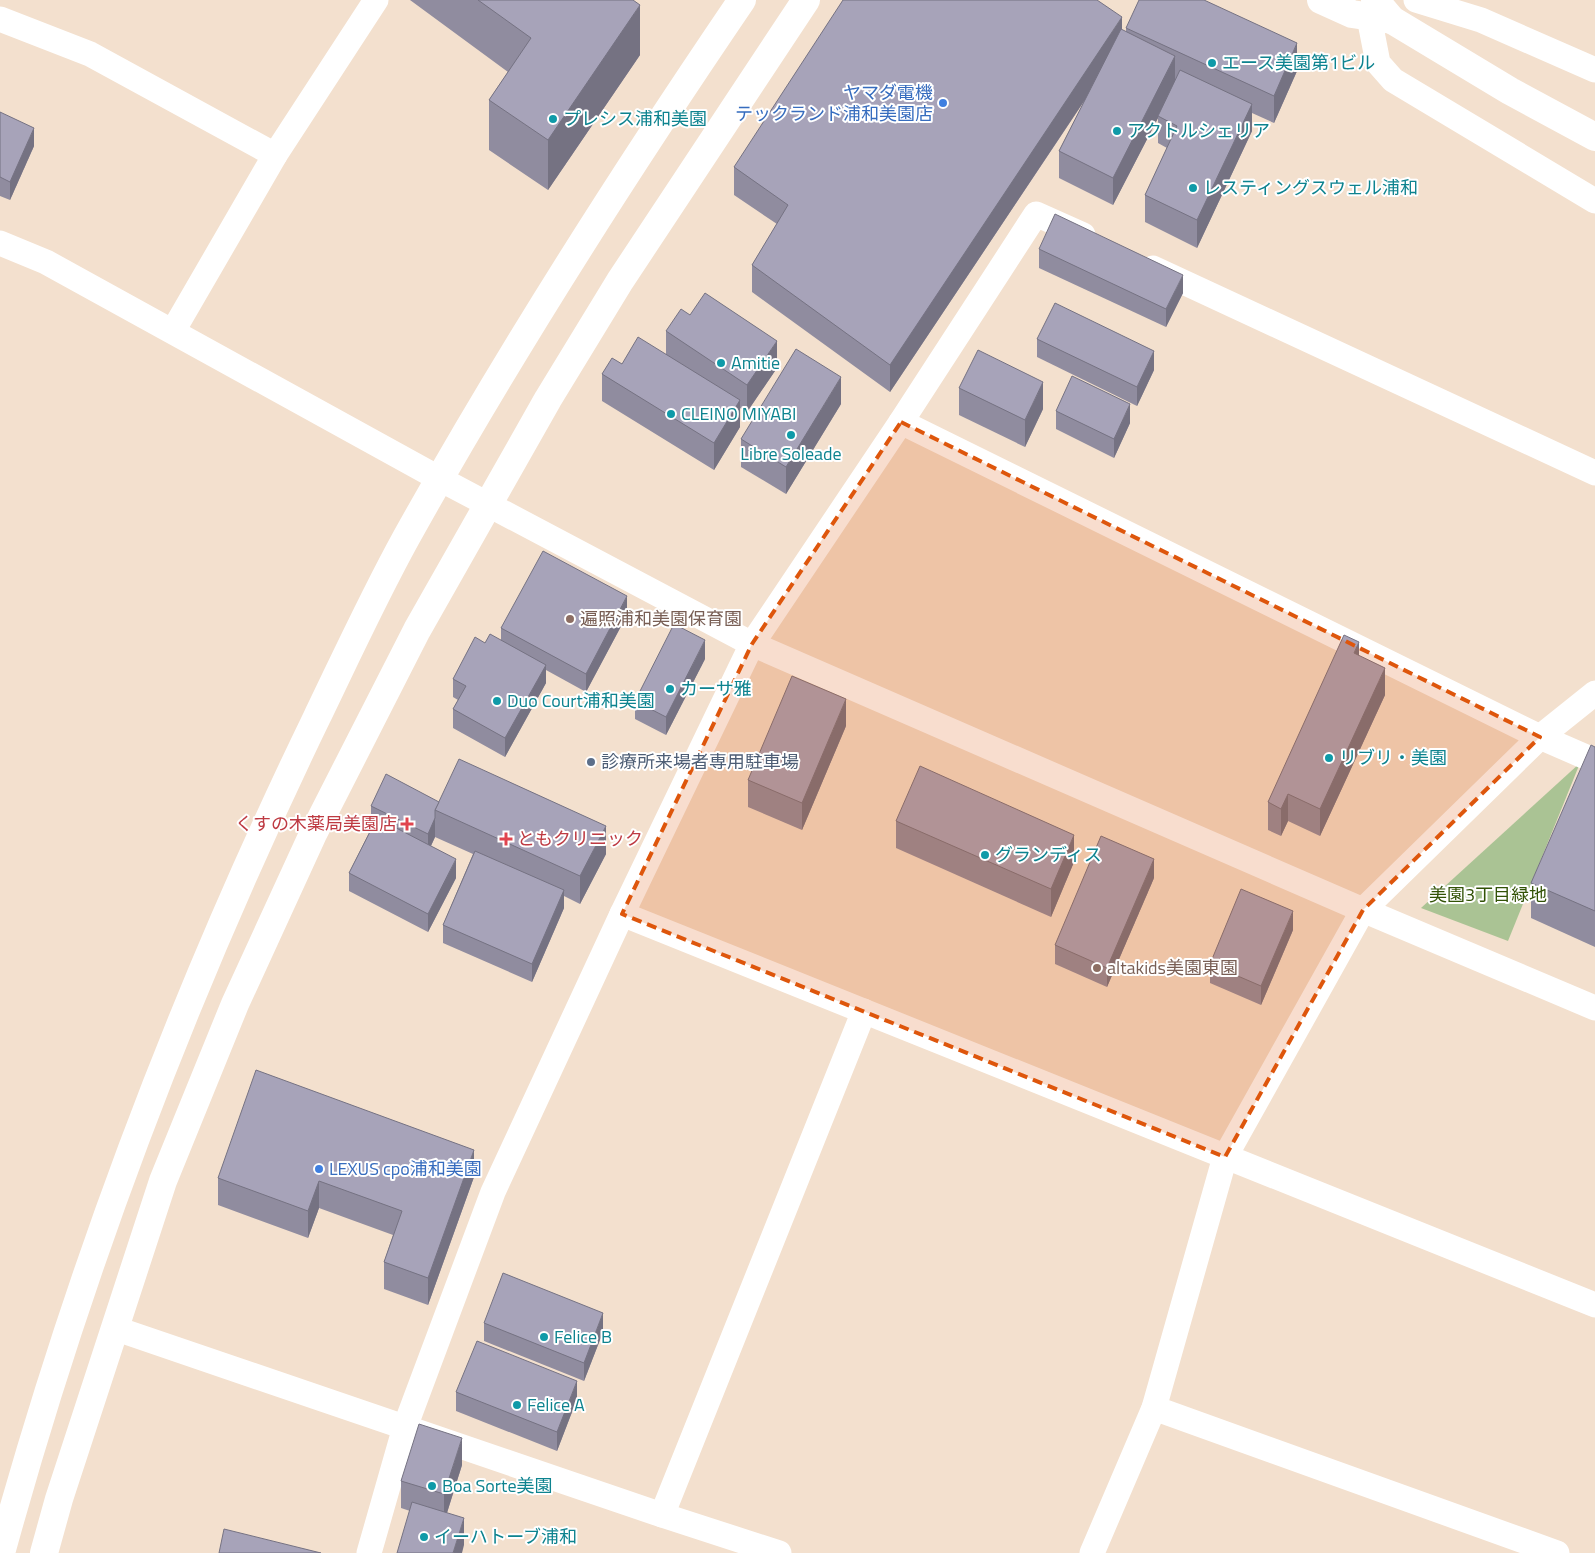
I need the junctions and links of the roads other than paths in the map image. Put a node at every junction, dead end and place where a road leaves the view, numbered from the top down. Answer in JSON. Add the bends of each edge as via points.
{"nodes":[{"id":1,"x":376,"y":0,"type":"edge"},
{"id":2,"x":742,"y":0,"type":"edge"},
{"id":3,"x":806,"y":0,"type":"edge"},
{"id":4,"x":1321,"y":0,"type":"edge"},
{"id":5,"x":1416,"y":0,"type":"edge"},
{"id":6,"x":1378,"y":12,"type":"edge"},
{"id":7,"x":0,"y":19,"type":"edge"},
{"id":8,"x":1595,"y":70,"type":"edge"},
{"id":9,"x":1595,"y":137,"type":"edge"},
{"id":10,"x":275,"y":155,"type":"junction"},
{"id":11,"x":1595,"y":201,"type":"edge"},
{"id":12,"x":0,"y":242,"type":"edge"},
{"id":13,"x":1108,"y":247,"type":"edge"},
{"id":14,"x":1135,"y":260,"type":"edge"},
{"id":15,"x":173,"y":331,"type":"junction"},
{"id":16,"x":901,"y":422,"type":"junction"},
{"id":17,"x":1595,"y":473,"type":"edge"},
{"id":18,"x":440,"y":479,"type":"junction"},
{"id":19,"x":488,"y":504,"type":"junction"},
{"id":20,"x":752,"y":644,"type":"junction"},
{"id":21,"x":1595,"y":692,"type":"edge"},
{"id":22,"x":1540,"y":737,"type":"junction"},
{"id":23,"x":1595,"y":761,"type":"edge"},
{"id":24,"x":1363,"y":910,"type":"junction"},
{"id":25,"x":622,"y":914,"type":"junction"},
{"id":26,"x":1595,"y":1008,"type":"edge"},
{"id":27,"x":864,"y":1011,"type":"junction"},
{"id":28,"x":1226,"y":1157,"type":"junction"},
{"id":29,"x":1595,"y":1305,"type":"edge"},
{"id":30,"x":114,"y":1328,"type":"junction"},
{"id":31,"x":1154,"y":1408,"type":"junction"},
{"id":32,"x":405,"y":1427,"type":"junction"},
{"id":33,"x":662,"y":1515,"type":"junction"},
{"id":34,"x":1,"y":1553,"type":"edge"},
{"id":35,"x":44,"y":1553,"type":"edge"},
{"id":36,"x":369,"y":1553,"type":"edge"},
{"id":37,"x":780,"y":1553,"type":"edge"},
{"id":38,"x":1092,"y":1553,"type":"edge"},
{"id":39,"x":1558,"y":1553,"type":"edge"}],
"edges":[{"from":1,"to":10,"type":"street"},
{"from":2,"to":18,"type":"street","via":[[575,253]]},
{"from":3,"to":19,"type":"street","via":[[620,281]]},
{"from":4,"to":6,"type":"street","via":[[1352,14]]},
{"from":5,"to":8,"type":"street","via":[[1481,20]]},
{"from":6,"to":9,"type":"street","via":[[1510,91]]},
{"from":6,"to":11,"type":"street","via":[[1378,63],[1394,80]]},
{"from":7,"to":10,"type":"street","via":[[90,54]]},
{"from":10,"to":15,"type":"street"},
{"from":12,"to":15,"type":"street","via":[[46,262]]},
{"from":13,"to":16,"type":"street","via":[[1036,214]]},
{"from":14,"to":17,"type":"street"},
{"from":15,"to":18,"type":"street"},
{"from":16,"to":20,"type":"street"},
{"from":16,"to":22,"type":"street"},
{"from":18,"to":19,"type":"street"},
{"from":18,"to":34,"type":"street","via":[[404,541],[272,810],[194,990],[125,1169],[72,1320]]},
{"from":19,"to":20,"type":"street"},
{"from":19,"to":30,"type":"street","via":[[417,630],[313,834],[239,995],[163,1181]]},
{"from":20,"to":24,"type":"street"},
{"from":20,"to":25,"type":"street"},
{"from":21,"to":22,"type":"street"},
{"from":22,"to":23,"type":"street"},
{"from":22,"to":24,"type":"street"},
{"from":24,"to":26,"type":"street"},
{"from":24,"to":28,"type":"street"},
{"from":25,"to":27,"type":"street"},
{"from":25,"to":32,"type":"street","via":[[493,1192]]},
{"from":27,"to":28,"type":"street"},
{"from":27,"to":33,"type":"street"},
{"from":28,"to":29,"type":"street"},
{"from":28,"to":31,"type":"street"},
{"from":30,"to":32,"type":"street"},
{"from":30,"to":35,"type":"street"},
{"from":31,"to":38,"type":"street"},
{"from":31,"to":39,"type":"street"},
{"from":32,"to":33,"type":"street"},
{"from":32,"to":36,"type":"street"},
{"from":33,"to":37,"type":"street"}]}
